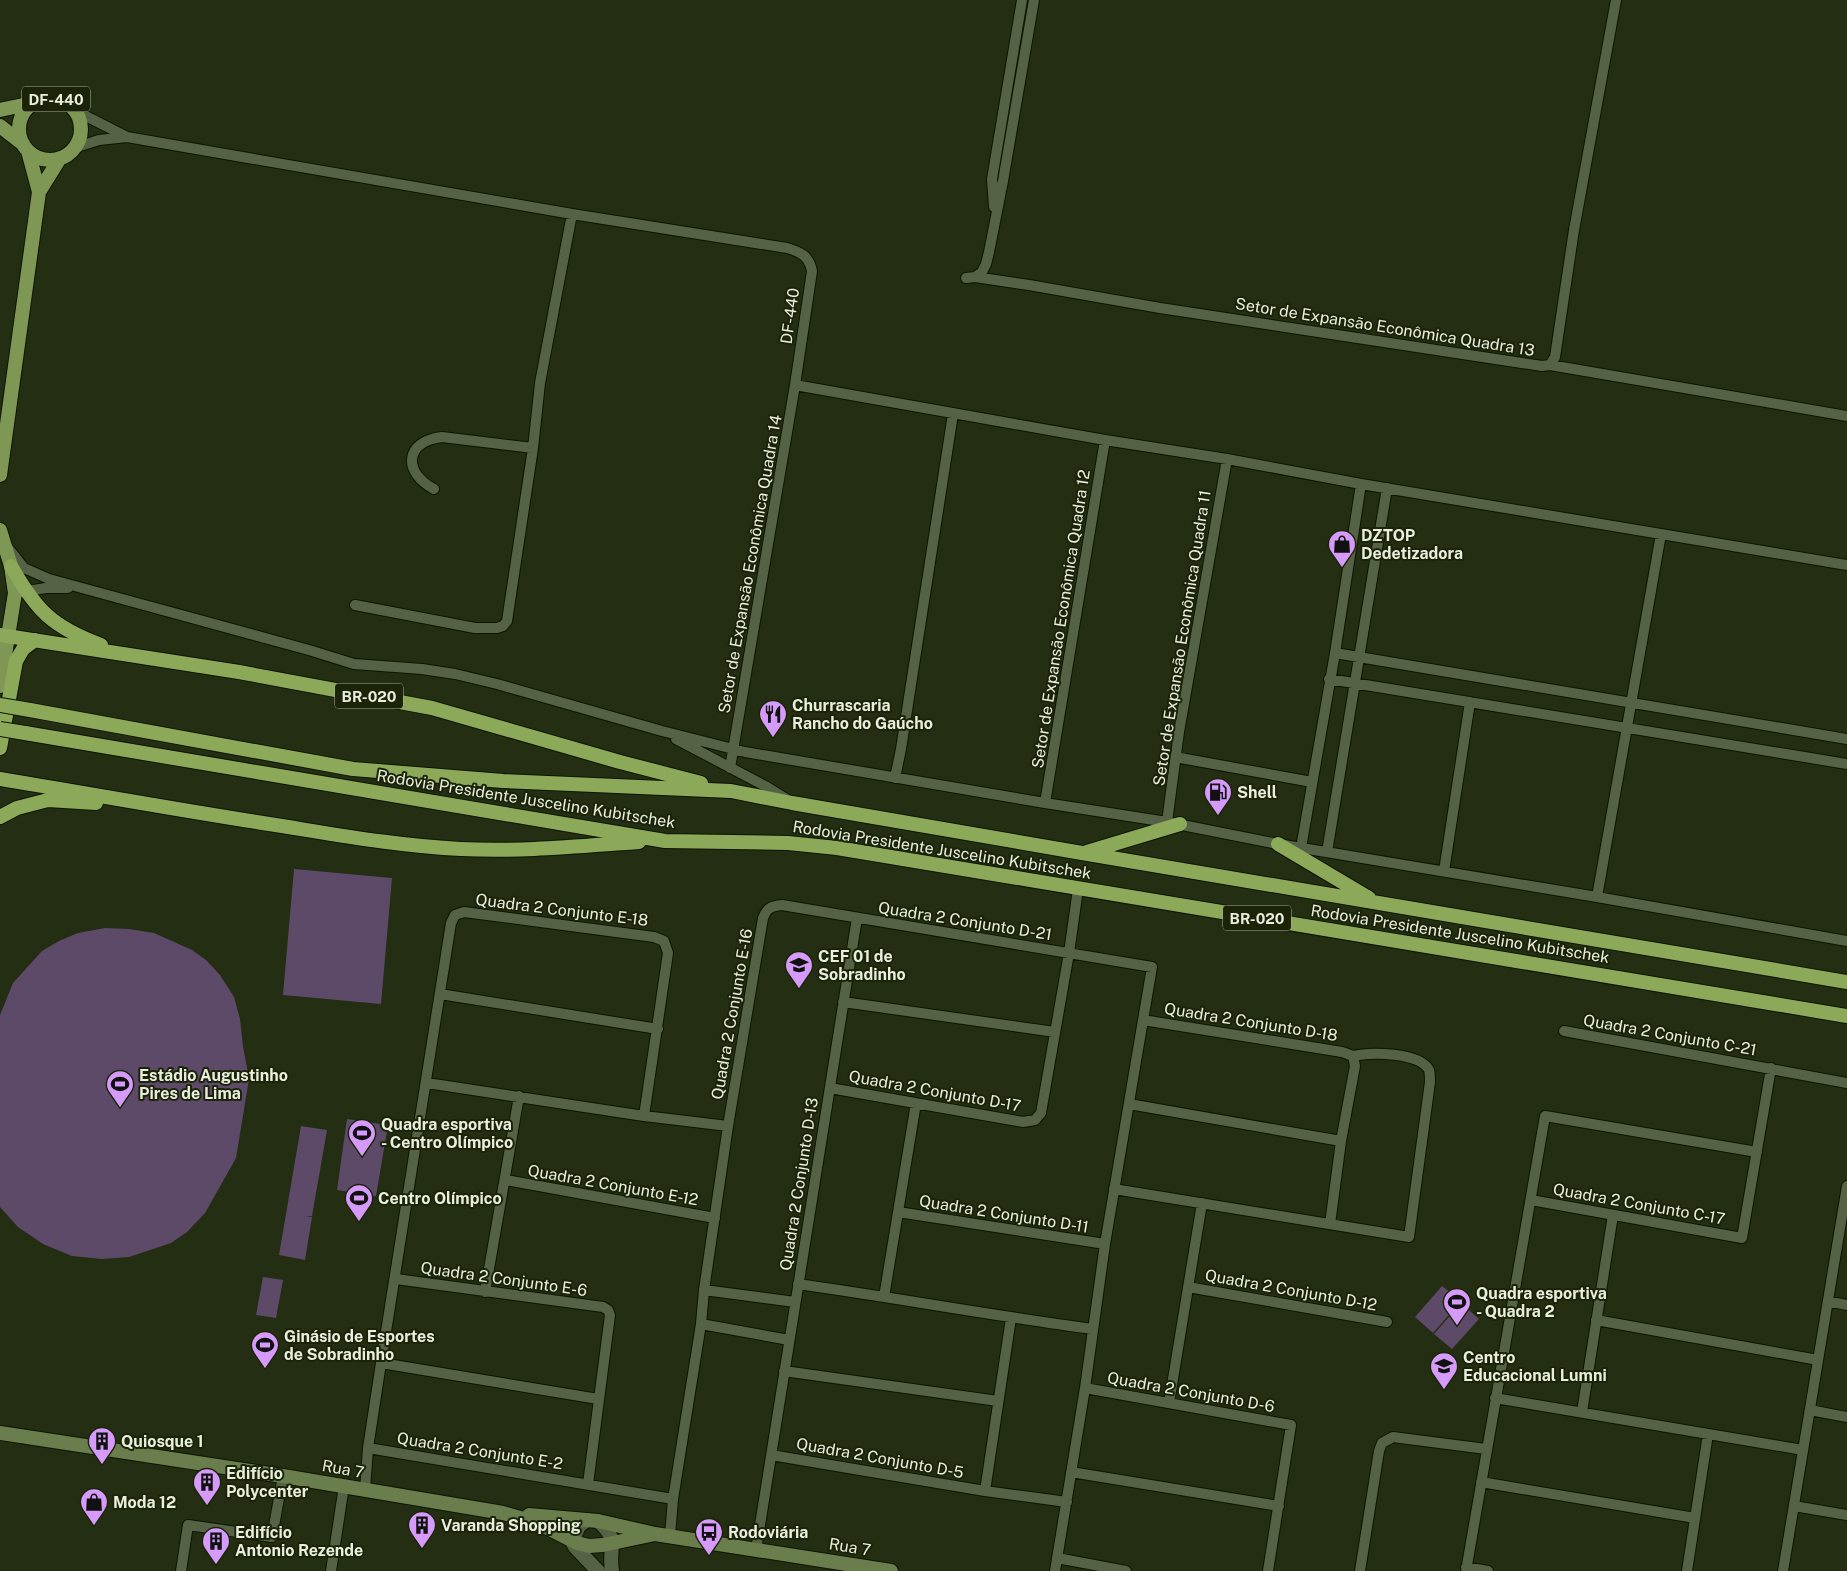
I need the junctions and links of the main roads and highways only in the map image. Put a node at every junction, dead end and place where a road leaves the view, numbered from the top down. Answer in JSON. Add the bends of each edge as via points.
{"nodes":[{"id":1,"x":33,"y":103,"type":"junction"},
{"id":2,"x":0,"y":110,"type":"edge"},
{"id":3,"x":0,"y":126,"type":"edge"},
{"id":4,"x":25,"y":148,"type":"junction"},
{"id":5,"x":60,"y":158,"type":"junction"},
{"id":6,"x":40,"y":192,"type":"junction"},
{"id":7,"x":0,"y":475,"type":"edge"},
{"id":8,"x":0,"y":530,"type":"edge"},
{"id":9,"x":11,"y":566,"type":"junction"},
{"id":10,"x":0,"y":578,"type":"edge"},
{"id":11,"x":20,"y":592,"type":"junction"},
{"id":12,"x":4,"y":636,"type":"edge"},
{"id":13,"x":35,"y":640,"type":"junction"},
{"id":14,"x":127,"y":655,"type":"junction"},
{"id":15,"x":0,"y":686,"type":"edge"},
{"id":16,"x":0,"y":705,"type":"edge"},
{"id":17,"x":0,"y":729,"type":"edge"},
{"id":18,"x":0,"y":748,"type":"edge"},
{"id":19,"x":3,"y":776,"type":"edge"},
{"id":20,"x":731,"y":790,"type":"junction"},
{"id":21,"x":160,"y":806,"type":"junction"},
{"id":22,"x":0,"y":817,"type":"edge"},
{"id":23,"x":1174,"y":823,"type":"road end"},
{"id":24,"x":665,"y":841,"type":"junction"},
{"id":25,"x":1278,"y":844,"type":"road end"},
{"id":26,"x":1082,"y":853,"type":"junction"},
{"id":27,"x":1376,"y":903,"type":"junction"},
{"id":28,"x":1847,"y":982,"type":"edge"},
{"id":29,"x":1847,"y":1016,"type":"edge"},
{"id":30,"x":0,"y":1433,"type":"edge"},
{"id":31,"x":502,"y":1513,"type":"junction"},
{"id":32,"x":655,"y":1534,"type":"junction"},
{"id":33,"x":891,"y":1571,"type":"edge"}],
"edges":[{"from":1,"to":2,"type":"main road","number":"DF-440"},
{"from":1,"to":4,"type":"main road","number":"DF-440","via":[[24,111],[20,121],[20,137]]},
{"from":1,"to":5,"type":"main road","number":"DF-440","via":[[43,98],[66,102],[79,120],[80,132],[74,148]]},
{"from":3,"to":4,"type":"main road"},
{"from":4,"to":5,"type":"main road","via":[[43,159]]},
{"from":4,"to":6,"type":"main road"},
{"from":5,"to":6,"type":"main road"},
{"from":6,"to":7,"type":"main road"},
{"from":8,"to":9,"type":"main road"},
{"from":9,"to":10,"type":"main road"},
{"from":9,"to":11,"type":"highway"},
{"from":11,"to":12,"type":"main road"},
{"from":11,"to":14,"type":"highway","via":[[60,627]]},
{"from":12,"to":13,"type":"highway","number":"BR-020"},
{"from":12,"to":15,"type":"main road"},
{"from":13,"to":14,"type":"highway","number":"BR-020"},
{"from":13,"to":18,"type":"highway","via":[[23,648],[16,661]]},
{"from":14,"to":20,"type":"highway","number":"BR-020","via":[[432,708]]},
{"from":16,"to":20,"type":"highway","name":"Rodovia Presidente Juscelino Kubitschek","number":"BR-020","bridge":true,"via":[[353,769],[504,781]]},
{"from":17,"to":24,"type":"highway","name":"Rodovia Presidente Juscelino Kubitschek","number":"BR-020","bridge":true},
{"from":19,"to":21,"type":"highway","number":"BR-020"},
{"from":20,"to":26,"type":"highway","name":"Rodovia Presidente Juscelino Kubitschek","number":"BR-020"},
{"from":21,"to":22,"type":"highway","via":[[48,800],[17,808]]},
{"from":21,"to":24,"type":"highway","number":"BR-020","via":[[415,846],[530,848]]},
{"from":23,"to":26,"type":"highway"},
{"from":24,"to":29,"type":"highway","name":"Rodovia Presidente Juscelino Kubitschek","number":"BR-020","via":[[788,843],[837,848]]},
{"from":25,"to":27,"type":"highway"},
{"from":26,"to":27,"type":"highway","name":"Rodovia Presidente Juscelino Kubitschek","number":"BR-020"},
{"from":27,"to":28,"type":"highway","name":"Rodovia Presidente Juscelino Kubitschek","number":"BR-020"},
{"from":30,"to":31,"type":"main road","name":"Rua 7"},
{"from":31,"to":32,"type":"main road","name":"Rua 7","via":[[593,1521]]},
{"from":31,"to":32,"type":"main road","name":"Rua 7","via":[[538,1523],[589,1546]]},
{"from":32,"to":33,"type":"main road","name":"Rua 7"}]}
